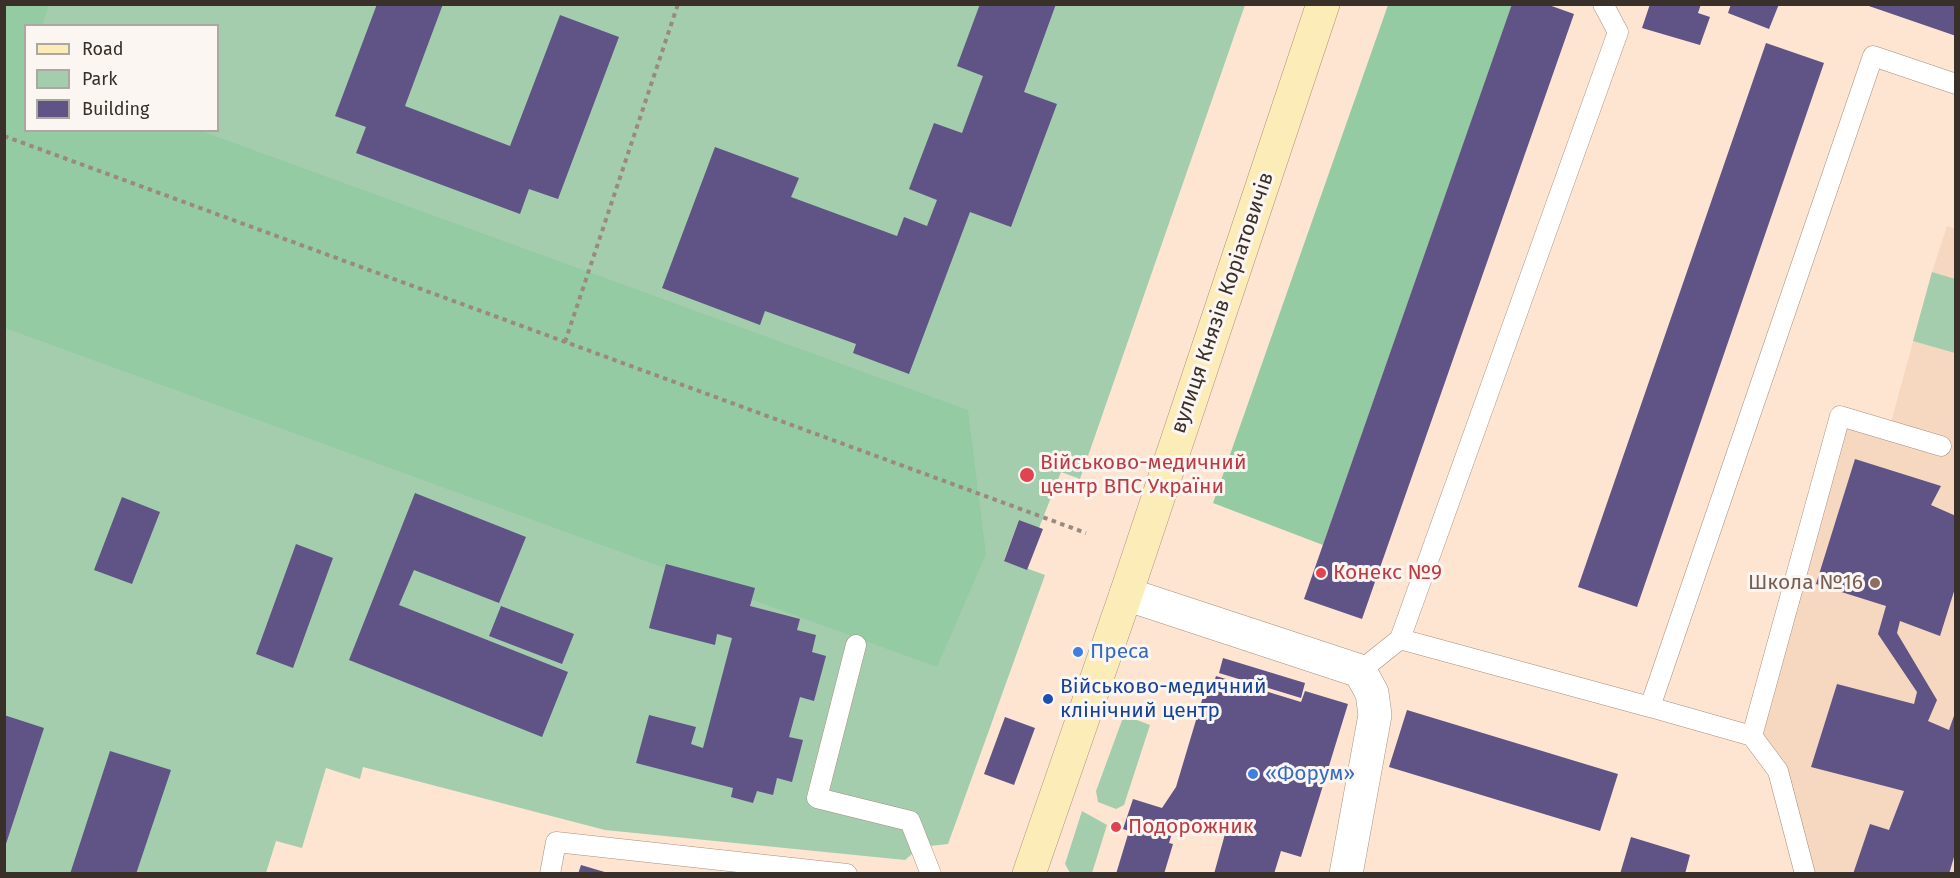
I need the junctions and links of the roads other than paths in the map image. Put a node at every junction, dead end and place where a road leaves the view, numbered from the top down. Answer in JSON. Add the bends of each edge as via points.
{"nodes":[{"id":1,"x":1323,"y":4,"type":"edge"},
{"id":2,"x":1603,"y":4,"type":"edge"},
{"id":3,"x":1956,"y":84,"type":"edge"},
{"id":4,"x":1941,"y":446,"type":"dead end"},
{"id":5,"x":1126,"y":594,"type":"junction"},
{"id":6,"x":1400,"y":639,"type":"junction"},
{"id":7,"x":856,"y":645,"type":"dead end"},
{"id":8,"x":1360,"y":671,"type":"junction"},
{"id":9,"x":1650,"y":707,"type":"junction"},
{"id":10,"x":1752,"y":736,"type":"junction"},
{"id":11,"x":550,"y":873,"type":"edge"},
{"id":12,"x":847,"y":873,"type":"edge"},
{"id":13,"x":932,"y":873,"type":"edge"},
{"id":14,"x":1029,"y":873,"type":"edge"},
{"id":15,"x":1346,"y":873,"type":"edge"},
{"id":16,"x":1805,"y":873,"type":"edge"}],
"edges":[{"from":1,"to":5,"type":"main road","name":"вулиця Князів Коріатовичів"},
{"from":2,"to":6,"type":"lane","via":[[1618,32]]},
{"from":3,"to":9,"type":"lane","via":[[1873,56]]},
{"from":4,"to":10,"type":"lane","via":[[1840,416]]},
{"from":5,"to":8,"type":"street"},
{"from":5,"to":14,"type":"main road","name":"вулиця Князів Коріатовичів"},
{"from":6,"to":8,"type":"lane"},
{"from":6,"to":9,"type":"lane"},
{"from":7,"to":13,"type":"lane","via":[[817,798],[910,821]]},
{"from":8,"to":15,"type":"street","via":[[1372,693],[1374,715]]},
{"from":9,"to":10,"type":"lane"},
{"from":10,"to":16,"type":"lane","via":[[1778,771]]},
{"from":11,"to":12,"type":"lane","via":[[556,842]]}]}
